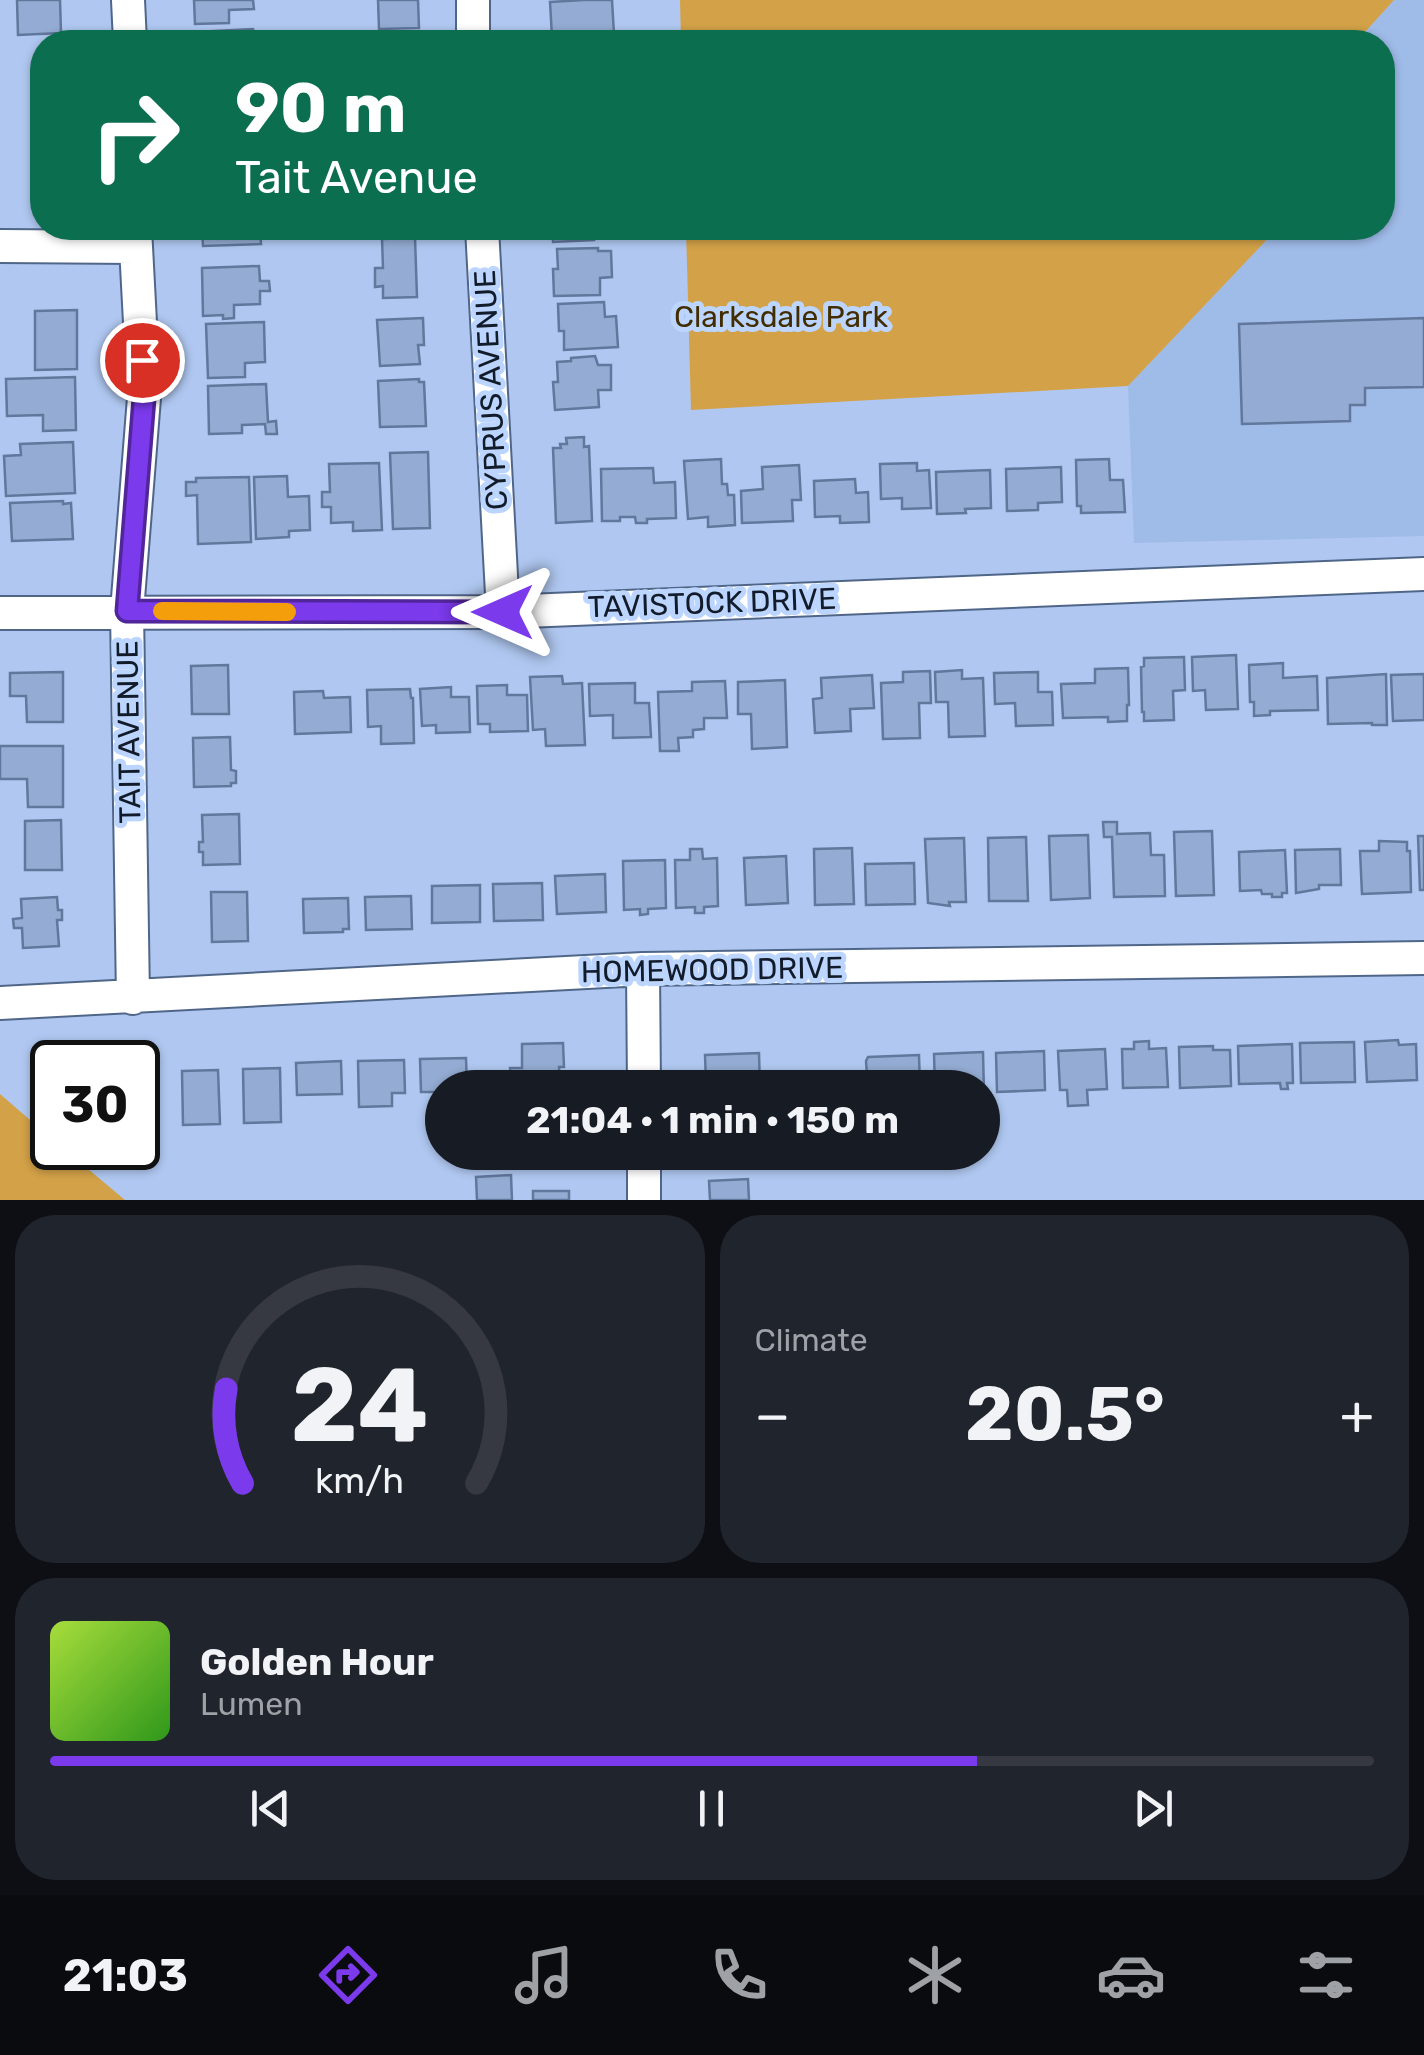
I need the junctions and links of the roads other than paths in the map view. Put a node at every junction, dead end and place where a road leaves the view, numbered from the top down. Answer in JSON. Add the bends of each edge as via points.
{"nodes":[{"id":1,"x":128,"y":0,"type":"edge"},
{"id":2,"x":473,"y":0,"type":"edge"},
{"id":3,"x":129,"y":30,"type":"edge"},
{"id":4,"x":473,"y":30,"type":"edge"},
{"id":5,"x":90,"y":240,"type":"edge"},
{"id":6,"x":135,"y":240,"type":"edge"},
{"id":7,"x":483,"y":240,"type":"edge"},
{"id":8,"x":0,"y":246,"type":"edge"},
{"id":9,"x":1424,"y":574,"type":"edge"},
{"id":10,"x":127,"y":611,"type":"junction"},
{"id":11,"x":0,"y":612,"type":"edge"},
{"id":12,"x":503,"y":612,"type":"junction"},
{"id":13,"x":1424,"y":958,"type":"edge"},
{"id":14,"x":643,"y":969,"type":"junction"},
{"id":15,"x":133,"y":998,"type":"junction"},
{"id":16,"x":0,"y":1004,"type":"edge"},
{"id":17,"x":644,"y":1070,"type":"edge"},
{"id":18,"x":644,"y":1170,"type":"edge"},
{"id":19,"x":644,"y":1200,"type":"edge"}],
"edges":[{"from":1,"to":3,"type":"street"},
{"from":2,"to":4,"type":"street"},
{"from":5,"to":8,"type":"street"},
{"from":6,"to":10,"type":"street","name":"TAIT AVENUE","via":[[144,398]]},
{"from":7,"to":12,"type":"street","name":"CYPRUS AVENUE"},
{"from":9,"to":12,"type":"street","name":"TAVISTOCK DRIVE"},
{"from":10,"to":11,"type":"street","name":"TAVISTOCK DRIVE"},
{"from":10,"to":12,"type":"street","name":"TAVISTOCK DRIVE"},
{"from":10,"to":15,"type":"street","name":"TAIT AVENUE"},
{"from":13,"to":14,"type":"street","name":"HOMEWOOD DRIVE"},
{"from":14,"to":15,"type":"street","name":"HOMEWOOD DRIVE"},
{"from":14,"to":17,"type":"street"},
{"from":15,"to":16,"type":"street","name":"HOMEWOOD DRIVE"},
{"from":18,"to":19,"type":"street"}]}
